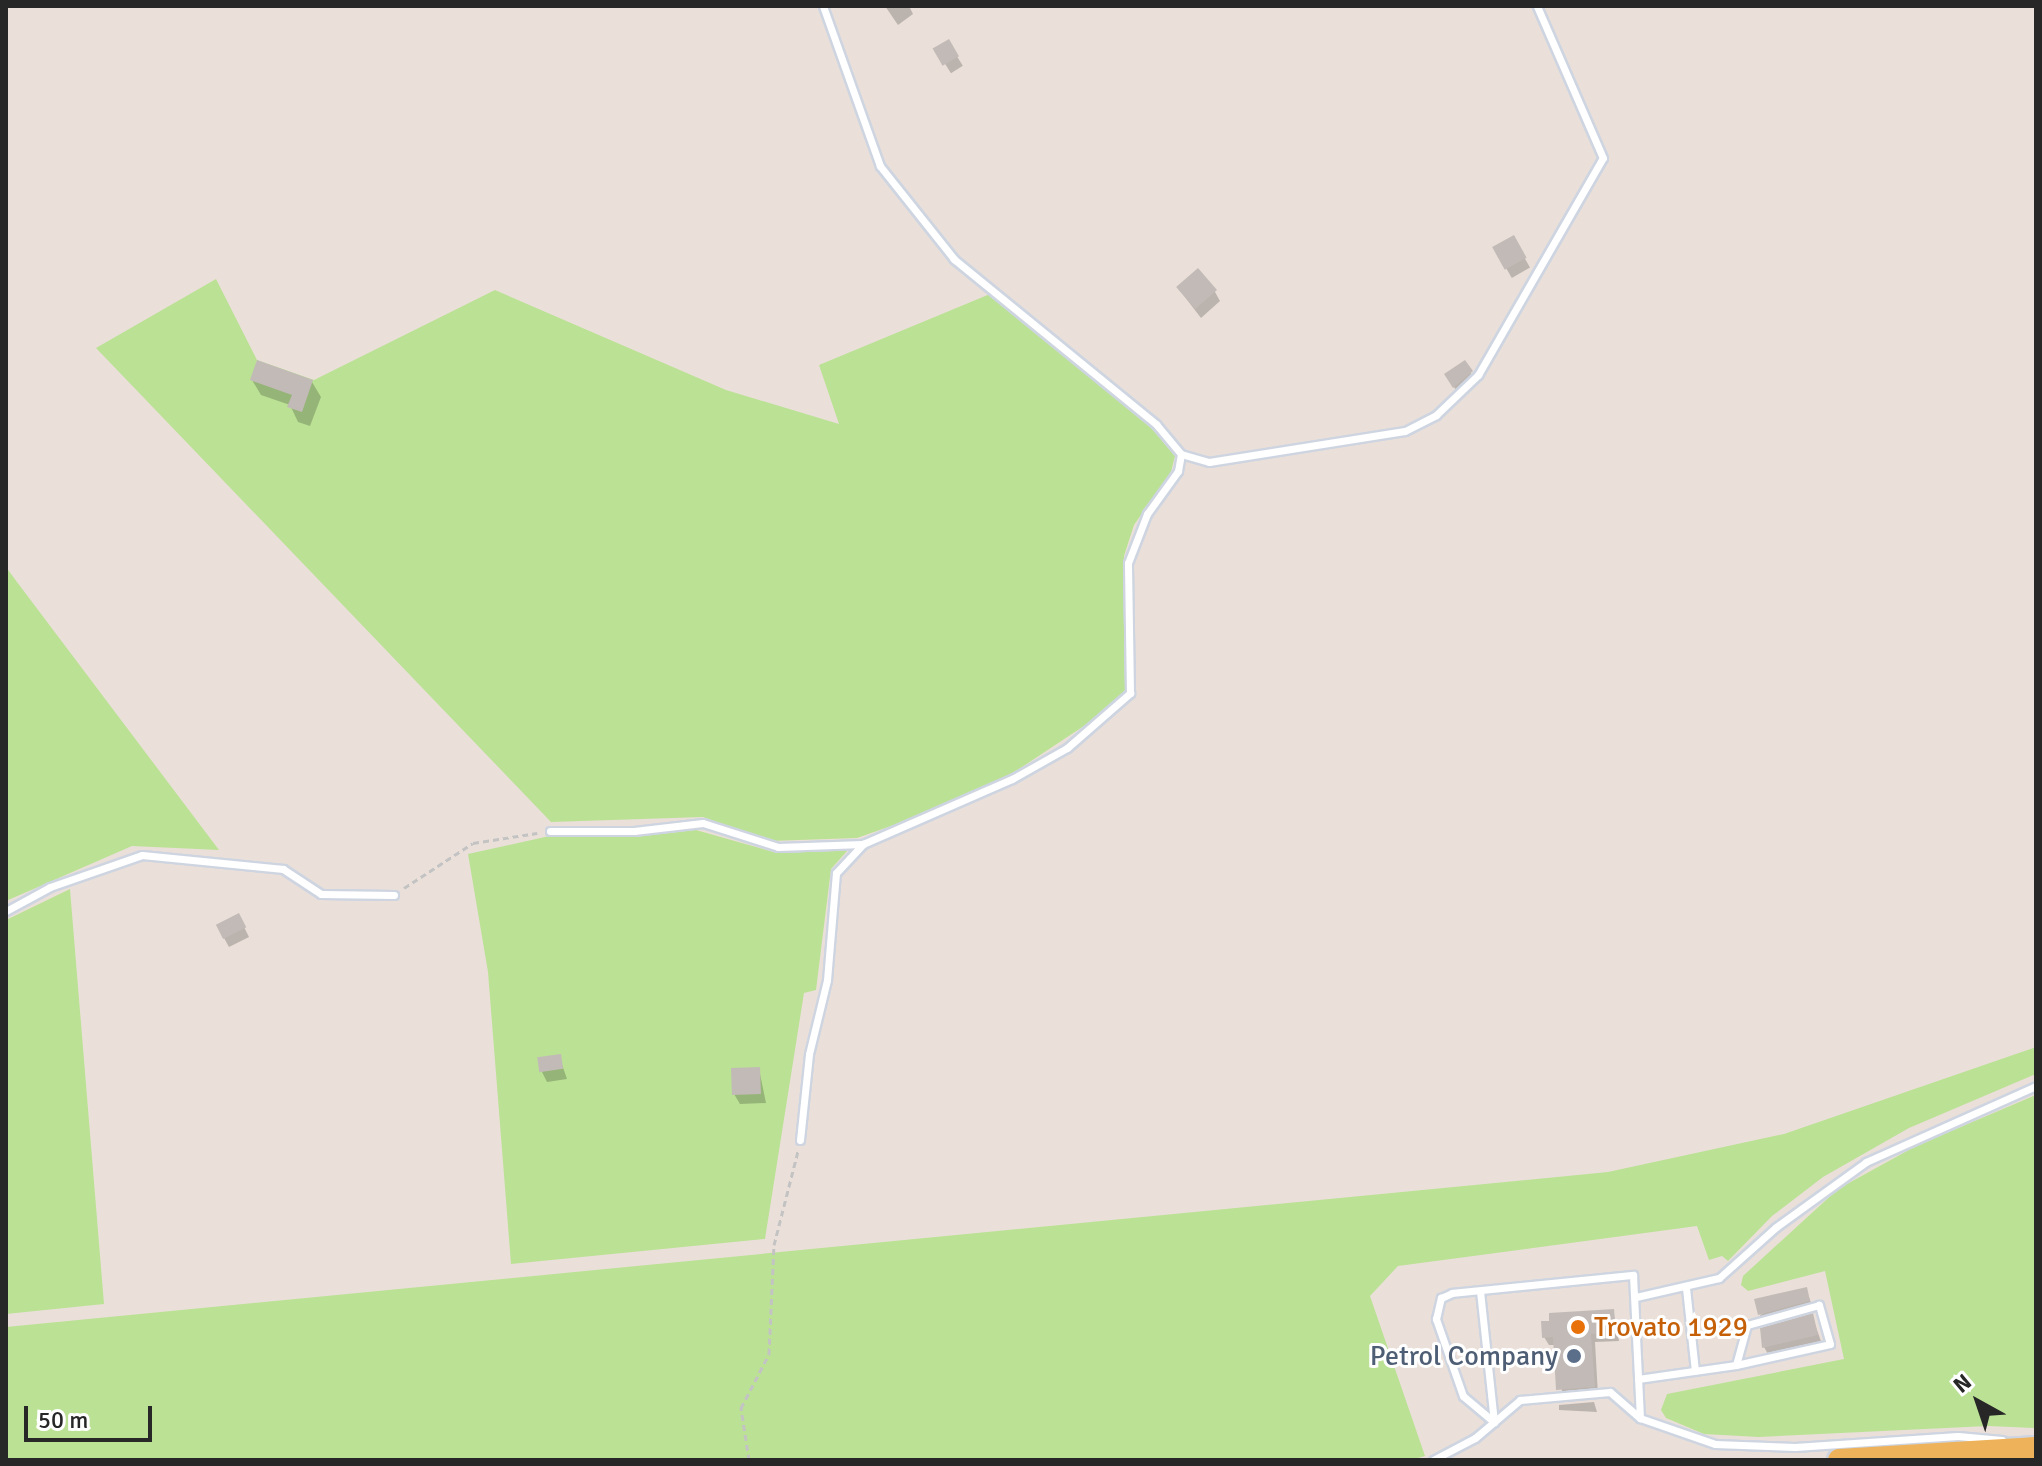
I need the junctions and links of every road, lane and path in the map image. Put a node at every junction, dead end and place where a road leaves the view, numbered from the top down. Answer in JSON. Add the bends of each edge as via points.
{"nodes":[{"id":1,"x":823,"y":6,"type":"edge"},
{"id":2,"x":1537,"y":6,"type":"edge"},
{"id":3,"x":1181,"y":454,"type":"junction"},
{"id":4,"x":550,"y":831,"type":"joint"},
{"id":5,"x":863,"y":844,"type":"junction"},
{"id":6,"x":394,"y":895,"type":"joint"},
{"id":7,"x":6,"y":911,"type":"edge"},
{"id":8,"x":2036,"y":1086,"type":"edge"},
{"id":9,"x":800,"y":1140,"type":"joint"},
{"id":10,"x":1686,"y":1288,"type":"junction"},
{"id":11,"x":1480,"y":1291,"type":"junction"},
{"id":12,"x":1636,"y":1297,"type":"junction"},
{"id":13,"x":1736,"y":1365,"type":"junction"},
{"id":14,"x":1695,"y":1371,"type":"junction"},
{"id":15,"x":1638,"y":1379,"type":"junction"},
{"id":16,"x":1640,"y":1418,"type":"junction"},
{"id":17,"x":1494,"y":1422,"type":"junction"},
{"id":18,"x":2036,"y":1446,"type":"edge"},
{"id":19,"x":749,"y":1460,"type":"edge"},
{"id":20,"x":1433,"y":1460,"type":"edge"},
{"id":21,"x":1839,"y":1460,"type":"edge"}],
"edges":[{"from":1,"to":3,"type":"lane","via":[[880,166],[954,259],[1156,424]]},
{"from":2,"to":3,"type":"lane","via":[[1603,158],[1478,375],[1436,415],[1405,431],[1209,462]]},
{"from":3,"to":5,"type":"lane","via":[[1178,471],[1147,514],[1128,563],[1130,693],[1067,748],[1012,779]]},
{"from":4,"to":5,"type":"lane","via":[[703,823],[778,847]]},
{"from":4,"to":6,"type":"path","via":[[473,843]]},
{"from":5,"to":9,"type":"lane","via":[[836,873],[827,980],[809,1054]]},
{"from":6,"to":7,"type":"lane","via":[[321,894],[283,869],[142,855],[50,887]]},
{"from":8,"to":10,"type":"lane","via":[[1866,1162],[1776,1227],[1734,1269]]},
{"from":9,"to":19,"type":"path","via":[[774,1245],[769,1354],[741,1408]]},
{"from":10,"to":12,"type":"lane"},
{"from":10,"to":14,"type":"lane"},
{"from":11,"to":12,"type":"lane","via":[[1633,1275]]},
{"from":11,"to":17,"type":"lane"},
{"from":11,"to":17,"type":"lane","via":[[1441,1298],[1436,1319],[1463,1396]]},
{"from":12,"to":15,"type":"lane"},
{"from":13,"to":13,"type":"lane","via":[[1830,1344],[1819,1305],[1747,1325]]},
{"from":13,"to":14,"type":"lane"},
{"from":14,"to":15,"type":"lane"},
{"from":15,"to":16,"type":"lane"},
{"from":16,"to":17,"type":"lane","via":[[1610,1392],[1520,1400]]},
{"from":16,"to":18,"type":"lane","via":[[1715,1444],[1795,1447],[1958,1436]]},
{"from":17,"to":20,"type":"lane"},
{"from":18,"to":21,"type":"main road"}]}
